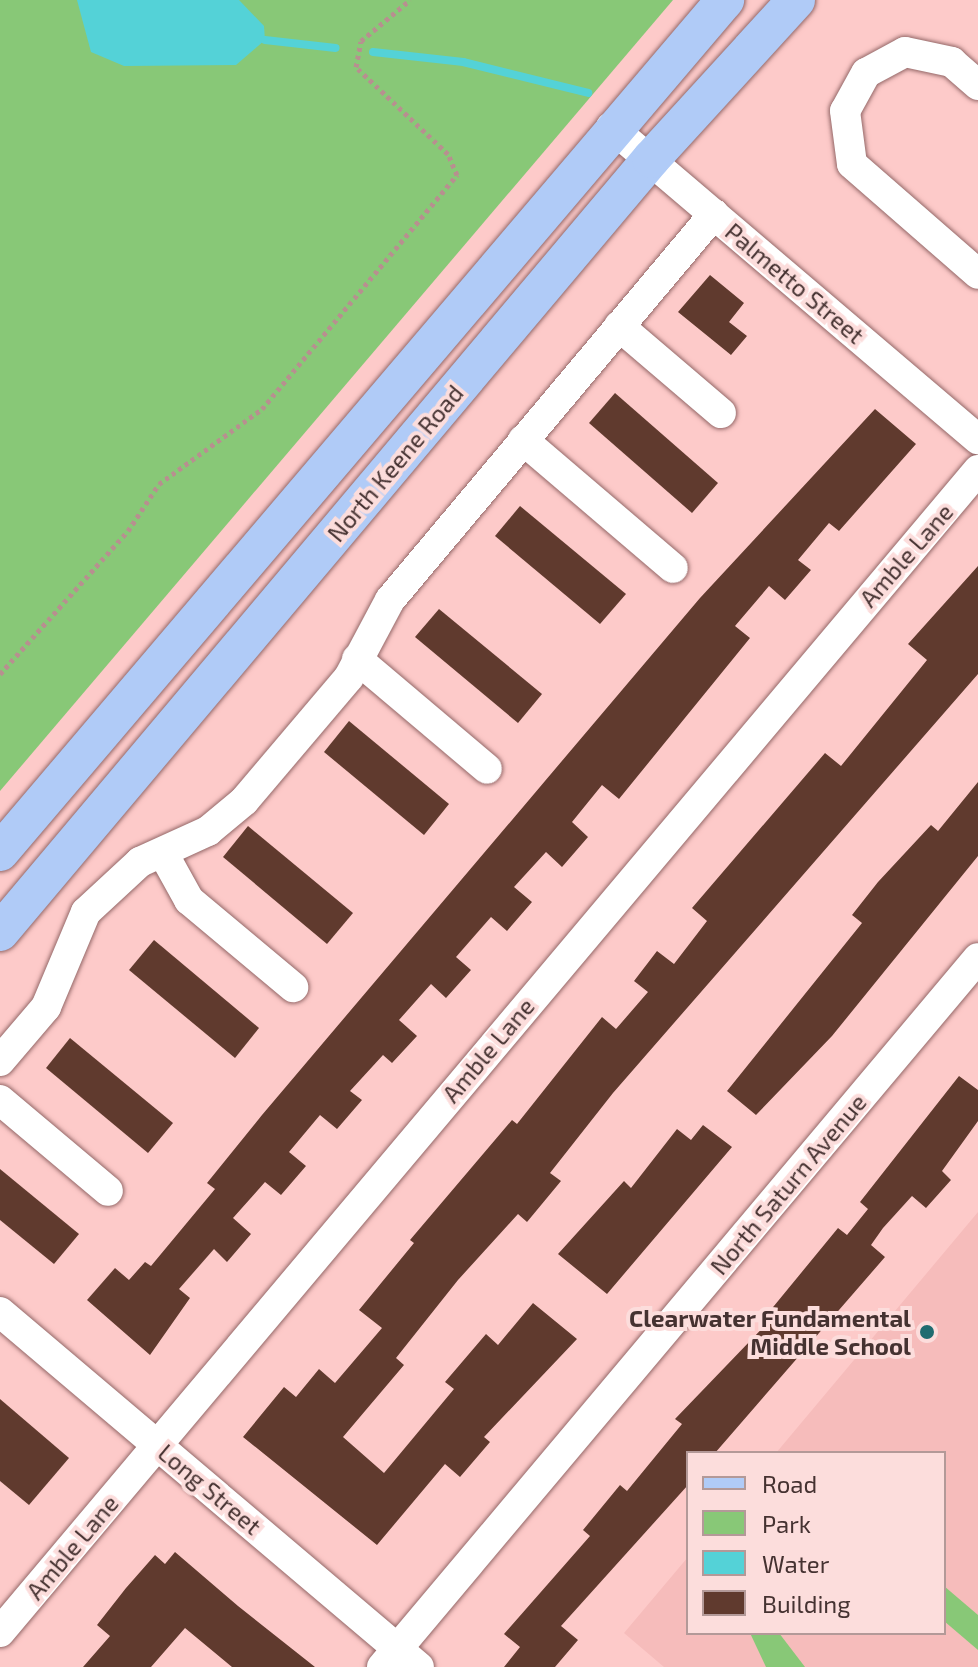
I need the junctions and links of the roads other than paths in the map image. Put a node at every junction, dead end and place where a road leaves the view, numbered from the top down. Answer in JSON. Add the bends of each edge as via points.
{"nodes":[{"id":1,"x":725,"y":0,"type":"edge"},
{"id":2,"x":796,"y":0,"type":"edge"},
{"id":3,"x":978,"y":85,"type":"edge"},
{"id":4,"x":611,"y":127,"type":"junction"},
{"id":5,"x":651,"y":159,"type":"junction"},
{"id":6,"x":714,"y":214,"type":"junction"},
{"id":7,"x":978,"y":274,"type":"edge"},
{"id":8,"x":619,"y":326,"type":"junction"},
{"id":9,"x":721,"y":413,"type":"dead end"},
{"id":10,"x":978,"y":439,"type":"edge"},
{"id":11,"x":523,"y":440,"type":"junction"},
{"id":12,"x":978,"y":470,"type":"edge"},
{"id":13,"x":673,"y":568,"type":"dead end"},
{"id":14,"x":357,"y":659,"type":"junction"},
{"id":15,"x":487,"y":769,"type":"dead end"},
{"id":16,"x":0,"y":852,"type":"edge"},
{"id":17,"x":163,"y":853,"type":"junction"},
{"id":18,"x":0,"y":932,"type":"edge"},
{"id":19,"x":978,"y":958,"type":"edge"},
{"id":20,"x":293,"y":987,"type":"dead end"},
{"id":21,"x":0,"y":1061,"type":"edge"},
{"id":22,"x":0,"y":1100,"type":"edge"},
{"id":23,"x":108,"y":1191,"type":"dead end"},
{"id":24,"x":0,"y":1312,"type":"edge"},
{"id":25,"x":157,"y":1445,"type":"junction"},
{"id":26,"x":0,"y":1632,"type":"edge"},
{"id":27,"x":400,"y":1661,"type":"edge"}],
"edges":[{"from":1,"to":4,"type":"main road"},
{"from":2,"to":5,"type":"main road","name":"North Keene Road"},
{"from":3,"to":7,"type":"street","via":[[952,62],[905,52],[866,73],[845,111],[852,164]]},
{"from":4,"to":5,"type":"street","name":"Palmetto Street"},
{"from":4,"to":16,"type":"main road"},
{"from":5,"to":6,"type":"street","name":"Palmetto Street"},
{"from":5,"to":18,"type":"main road","name":"North Keene Road"},
{"from":6,"to":8,"type":"street"},
{"from":6,"to":10,"type":"street","name":"Palmetto Street"},
{"from":8,"to":9,"type":"street"},
{"from":8,"to":11,"type":"street"},
{"from":11,"to":13,"type":"street"},
{"from":11,"to":14,"type":"street","via":[[390,600]]},
{"from":12,"to":25,"type":"street","name":"Amble Lane"},
{"from":14,"to":15,"type":"street"},
{"from":14,"to":17,"type":"street","via":[[244,801],[208,831]]},
{"from":17,"to":20,"type":"street","via":[[189,900]]},
{"from":17,"to":21,"type":"street","via":[[113,881],[86,912],[46,1007]]},
{"from":19,"to":27,"type":"street","name":"North Saturn Avenue"},
{"from":22,"to":23,"type":"street"},
{"from":24,"to":25,"type":"street","name":"Long Street"},
{"from":25,"to":26,"type":"street","name":"Amble Lane"},
{"from":25,"to":27,"type":"street","name":"Long Street"}]}
